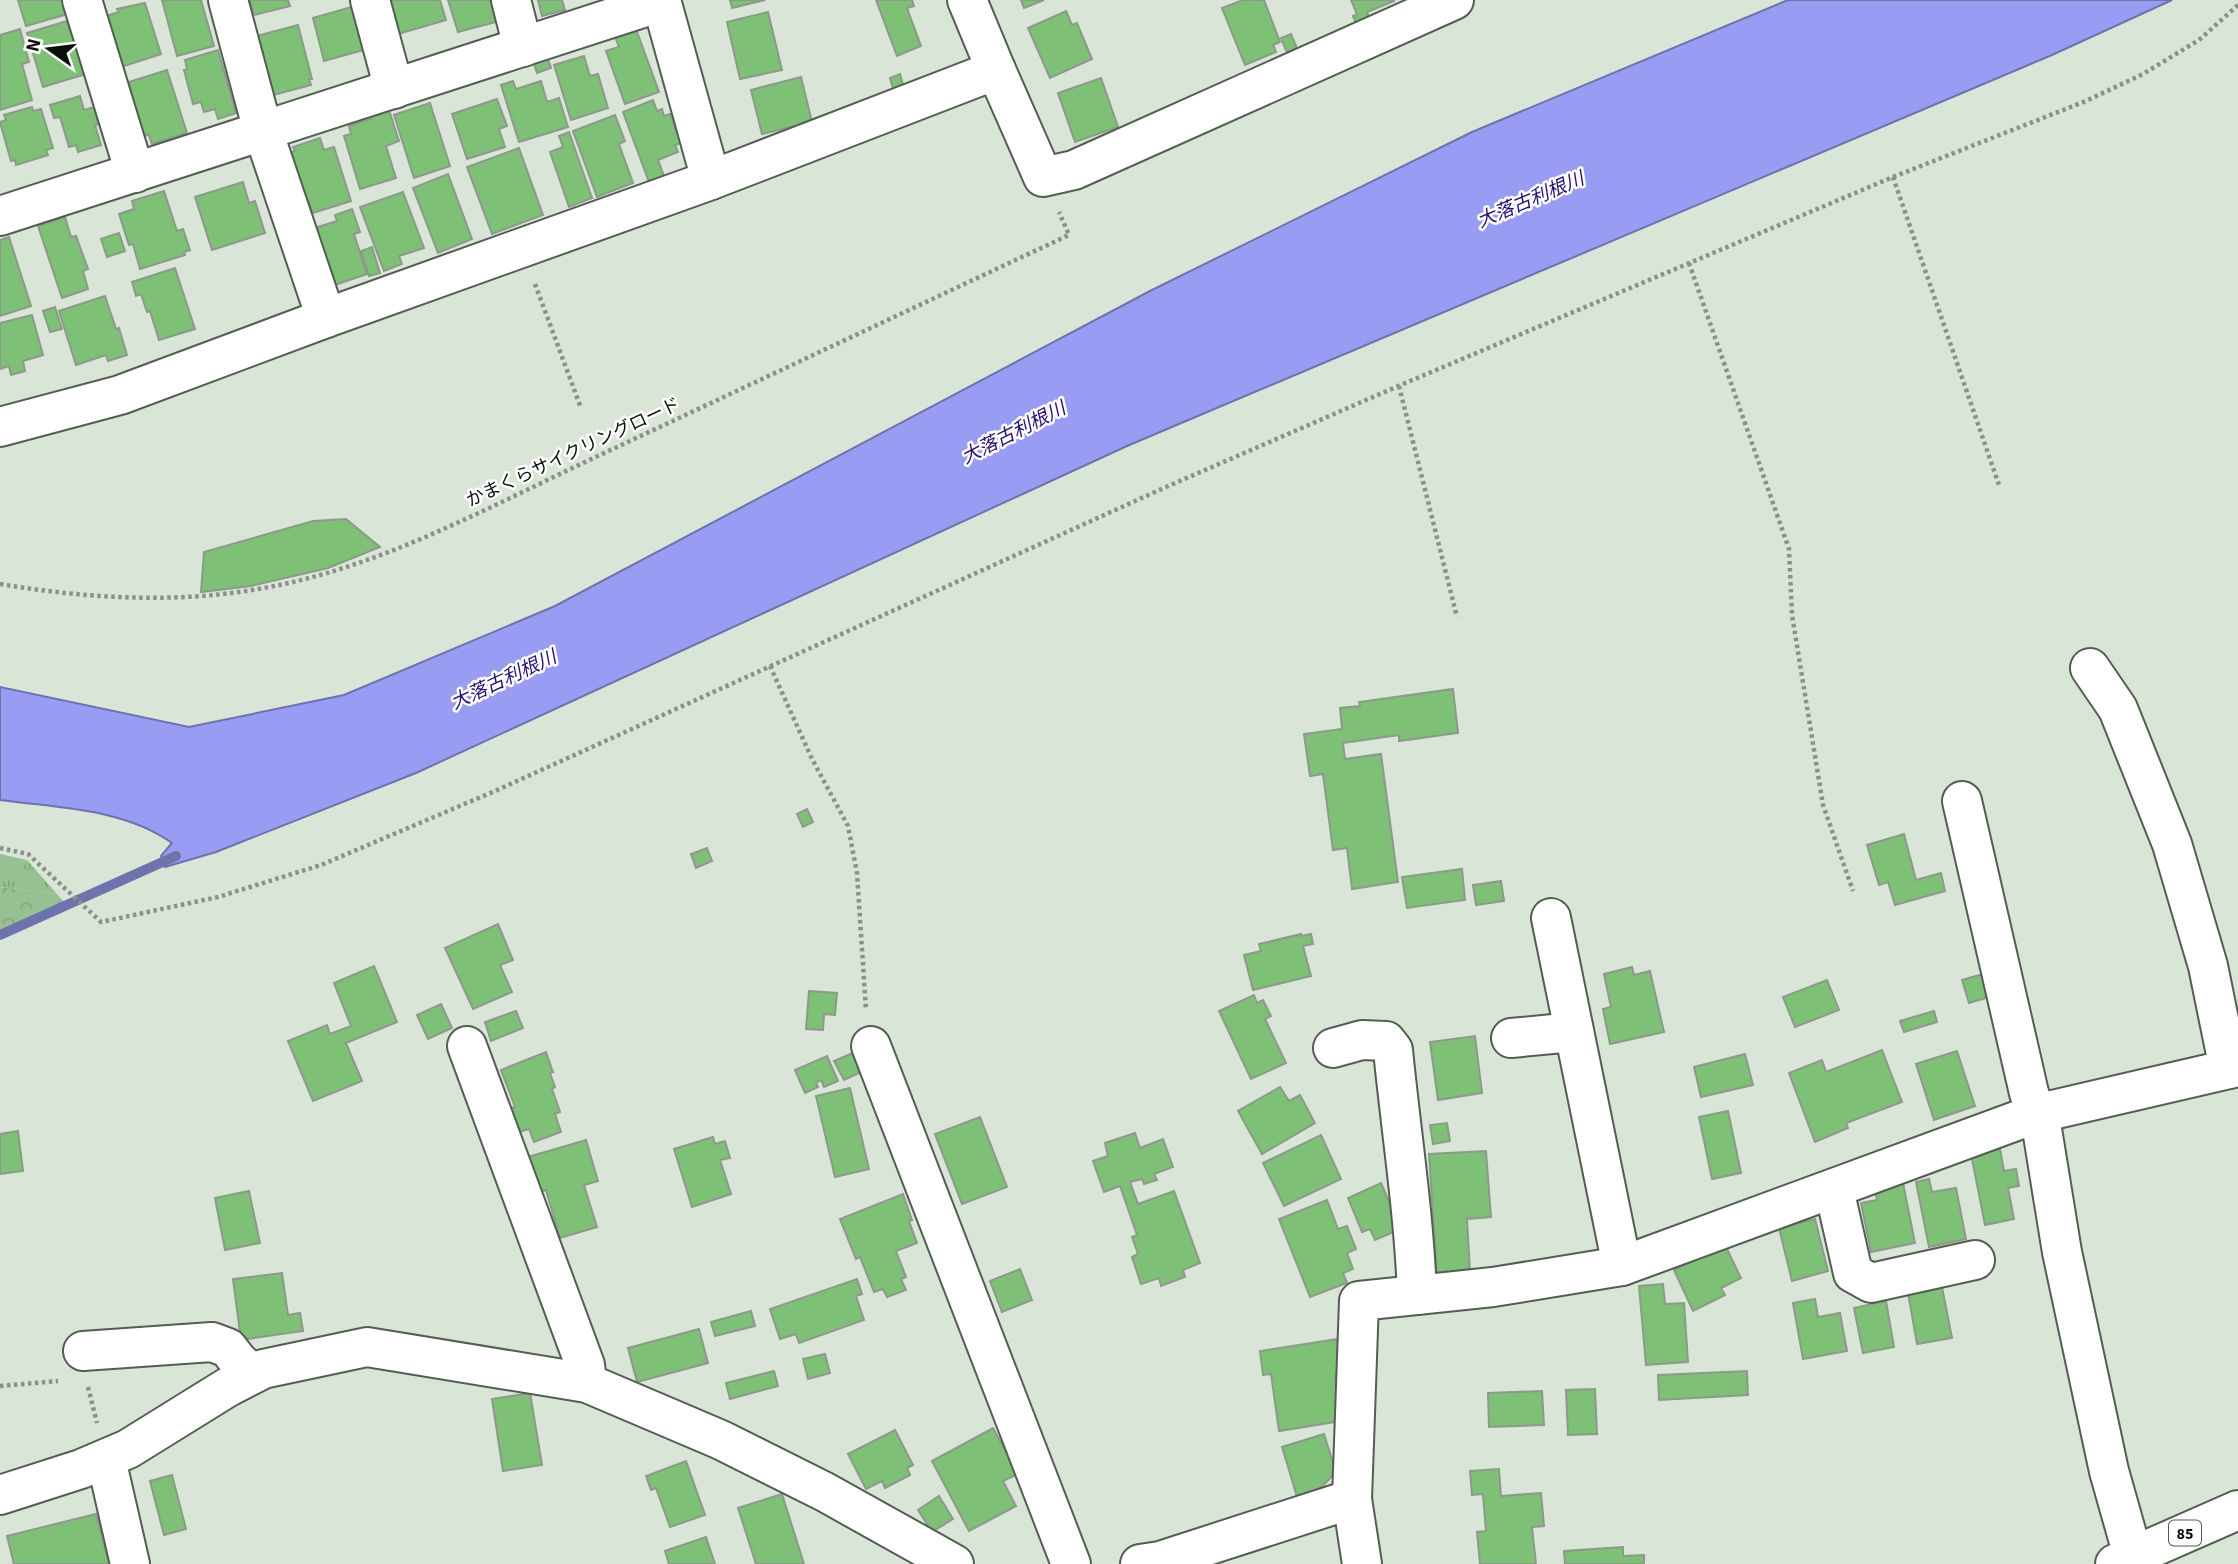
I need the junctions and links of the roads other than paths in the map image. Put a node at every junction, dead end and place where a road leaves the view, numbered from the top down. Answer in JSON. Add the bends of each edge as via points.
{"nodes":[{"id":1,"x":82,"y":0,"type":"edge"},
{"id":2,"x":228,"y":0,"type":"edge"},
{"id":3,"x":370,"y":0,"type":"edge"},
{"id":4,"x":511,"y":0,"type":"edge"},
{"id":5,"x":967,"y":0,"type":"edge"},
{"id":6,"x":1454,"y":0,"type":"edge"},
{"id":7,"x":661,"y":1,"type":"edge"},
{"id":8,"x":523,"y":47,"type":"junction"},
{"id":9,"x":996,"y":71,"type":"junction"},
{"id":10,"x":394,"y":89,"type":"junction"},
{"id":11,"x":263,"y":131,"type":"junction"},
{"id":12,"x":135,"y":173,"type":"junction"},
{"id":13,"x":711,"y":180,"type":"junction"},
{"id":14,"x":2,"y":208,"type":"edge"},
{"id":15,"x":326,"y":318,"type":"junction"},
{"id":16,"x":0,"y":427,"type":"edge"},
{"id":17,"x":2090,"y":668,"type":"dead end"},
{"id":18,"x":1962,"y":801,"type":"dead end"},
{"id":19,"x":1551,"y":918,"type":"dead end"},
{"id":20,"x":1574,"y":1032,"type":"junction"},
{"id":21,"x":1511,"y":1038,"type":"dead end"},
{"id":22,"x":467,"y":1046,"type":"dead end"},
{"id":23,"x":871,"y":1046,"type":"road end"},
{"id":24,"x":1334,"y":1048,"type":"dead end"},
{"id":25,"x":2234,"y":1068,"type":"edge"},
{"id":26,"x":2035,"y":1114,"type":"junction"},
{"id":27,"x":1834,"y":1189,"type":"junction"},
{"id":28,"x":1975,"y":1260,"type":"dead end"},
{"id":29,"x":1622,"y":1266,"type":"junction"},
{"id":30,"x":1417,"y":1295,"type":"junction"},
{"id":31,"x":83,"y":1351,"type":"road end"},
{"id":32,"x":252,"y":1374,"type":"junction"},
{"id":33,"x":587,"y":1383,"type":"junction"},
{"id":34,"x":106,"y":1459,"type":"junction"},
{"id":35,"x":0,"y":1494,"type":"edge"},
{"id":36,"x":1352,"y":1499,"type":"junction"},
{"id":37,"x":2238,"y":1510,"type":"edge"},
{"id":38,"x":2124,"y":1560,"type":"edge"},
{"id":39,"x":131,"y":1564,"type":"edge"},
{"id":40,"x":954,"y":1564,"type":"edge"},
{"id":41,"x":1071,"y":1564,"type":"edge"},
{"id":42,"x":1140,"y":1564,"type":"edge"},
{"id":43,"x":1362,"y":1564,"type":"edge"}],
"edges":[{"from":1,"to":12,"type":"street"},
{"from":2,"to":11,"type":"street"},
{"from":3,"to":10,"type":"street"},
{"from":4,"to":8,"type":"street"},
{"from":5,"to":9,"type":"street"},
{"from":6,"to":9,"type":"street","via":[[1074,170],[1043,177]]},
{"from":7,"to":8,"type":"street"},
{"from":7,"to":13,"type":"street"},
{"from":8,"to":10,"type":"street"},
{"from":9,"to":13,"type":"street"},
{"from":10,"to":11,"type":"street"},
{"from":11,"to":12,"type":"street"},
{"from":11,"to":15,"type":"street"},
{"from":12,"to":14,"type":"street"},
{"from":13,"to":15,"type":"street"},
{"from":15,"to":16,"type":"street","via":[[120,395]]},
{"from":17,"to":25,"type":"street","via":[[2118,709],[2172,844]]},
{"from":18,"to":26,"type":"street"},
{"from":19,"to":20,"type":"street"},
{"from":20,"to":21,"type":"street"},
{"from":20,"to":29,"type":"street"},
{"from":22,"to":33,"type":"street","via":[[585,1365]]},
{"from":23,"to":41,"type":"street"},
{"from":24,"to":30,"type":"street","via":[[1362,1040],[1385,1041],[1393,1050],[1415,1235]]},
{"from":25,"to":26,"type":"street"},
{"from":26,"to":27,"type":"street"},
{"from":26,"to":38,"type":"street","via":[[2042,1129]]},
{"from":27,"to":28,"type":"street","via":[[1853,1273],[1871,1283]]},
{"from":27,"to":29,"type":"street"},
{"from":29,"to":30,"type":"street"},
{"from":30,"to":36,"type":"street","via":[[1359,1301]]},
{"from":31,"to":32,"type":"street","via":[[212,1342],[228,1348]]},
{"from":32,"to":33,"type":"street","via":[[367,1346]]},
{"from":32,"to":34,"type":"street"},
{"from":33,"to":40,"type":"street","via":[[721,1440]]},
{"from":34,"to":35,"type":"street"},
{"from":34,"to":39,"type":"street"},
{"from":36,"to":42,"type":"street"},
{"from":36,"to":43,"type":"street"},
{"from":37,"to":38,"type":"street","number":"85"}]}
